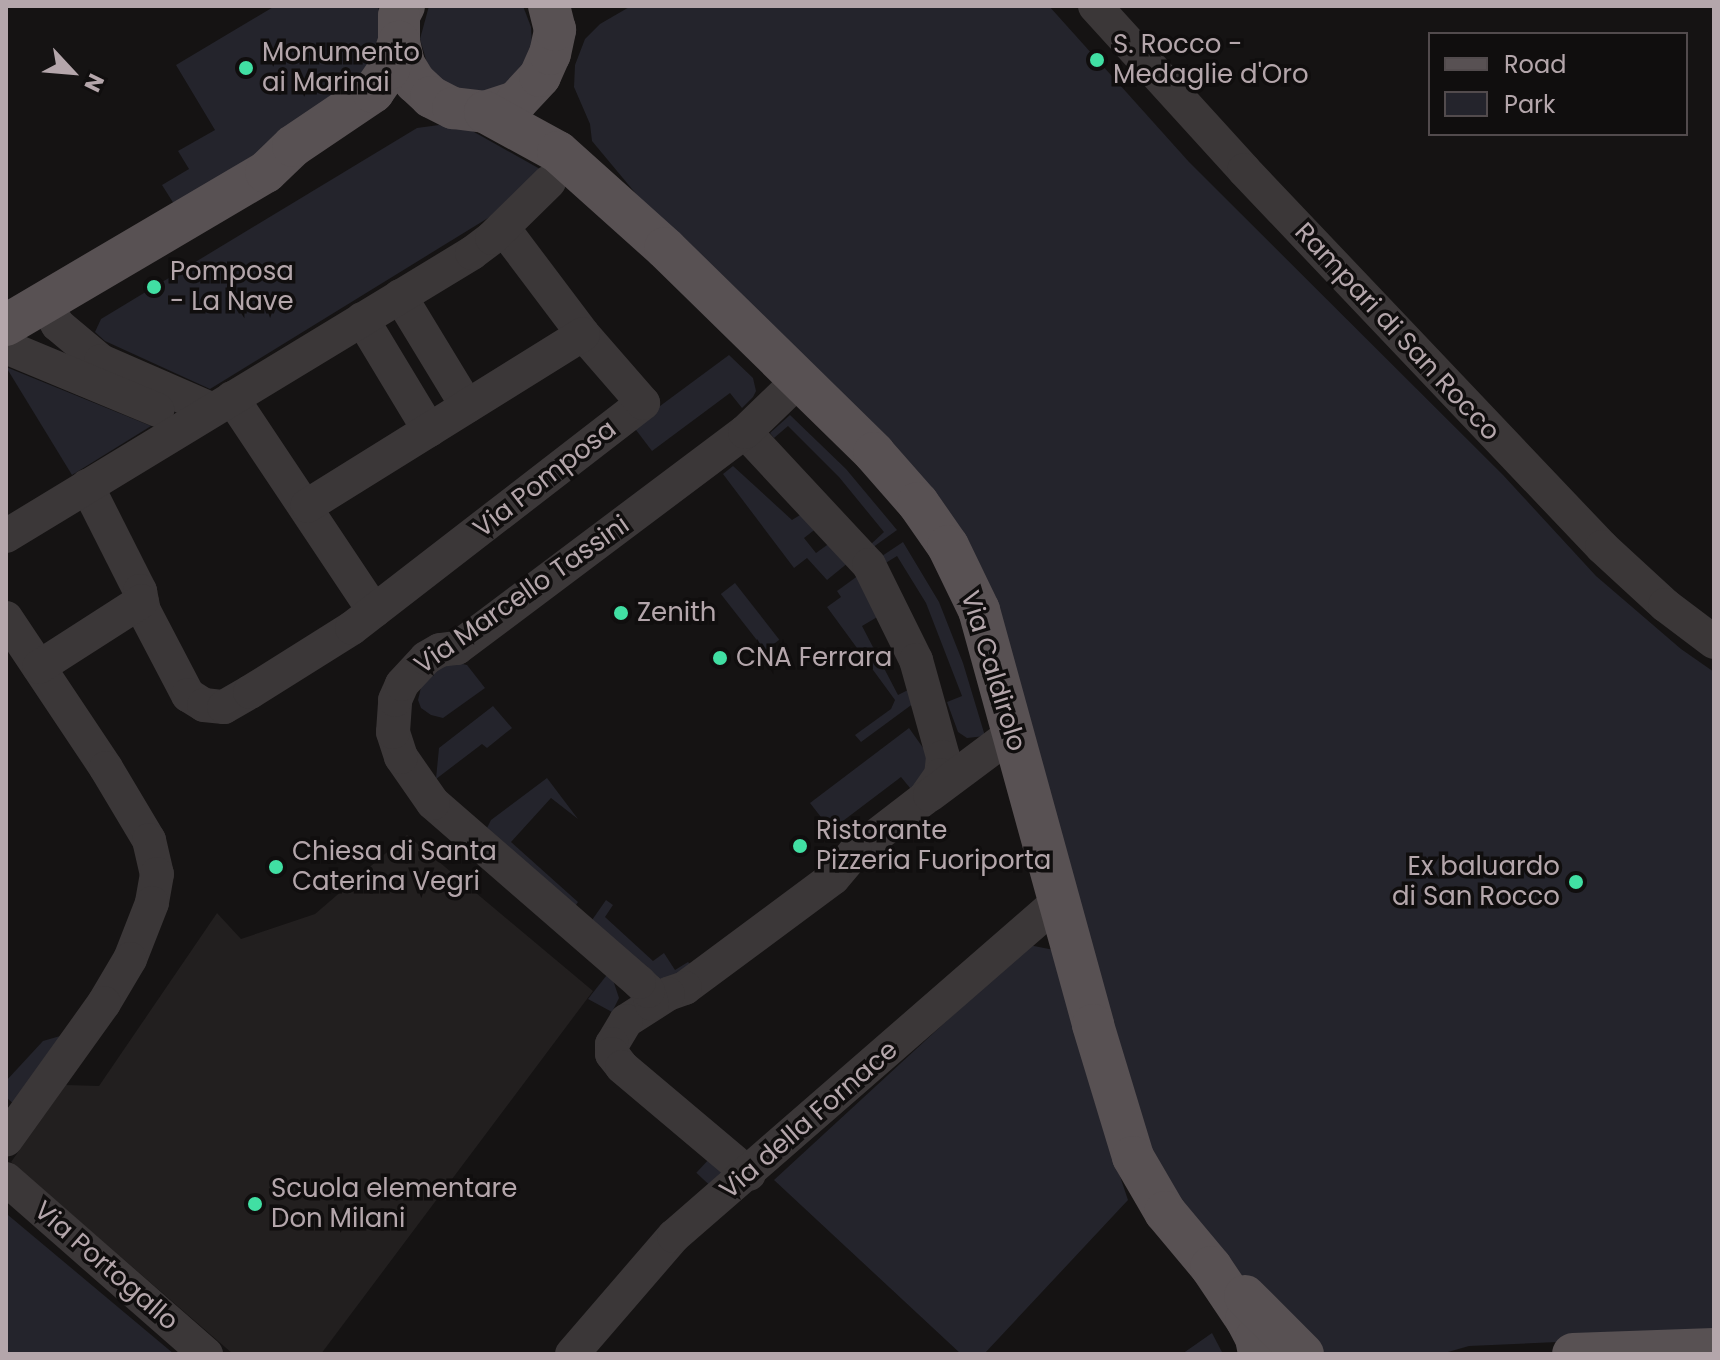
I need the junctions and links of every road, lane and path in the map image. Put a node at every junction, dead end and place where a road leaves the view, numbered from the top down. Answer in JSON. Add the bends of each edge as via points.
{"nodes":[{"id":1,"x":1095,"y":6,"type":"edge"},
{"id":2,"x":558,"y":14,"type":"edge"},
{"id":3,"x":399,"y":18,"type":"edge"},
{"id":4,"x":540,"y":76,"type":"junction"},
{"id":5,"x":469,"y":110,"type":"junction"},
{"id":6,"x":554,"y":167,"type":"junction"},
{"id":7,"x":266,"y":172,"type":"junction"},
{"id":8,"x":503,"y":228,"type":"junction"},
{"id":9,"x":400,"y":296,"type":"junction"},
{"id":10,"x":45,"y":302,"type":"junction"},
{"id":11,"x":362,"y":319,"type":"junction"},
{"id":12,"x":6,"y":325,"type":"edge"},
{"id":13,"x":583,"y":334,"type":"junction"},
{"id":14,"x":6,"y":347,"type":"edge"},
{"id":15,"x":800,"y":379,"type":"junction"},
{"id":16,"x":467,"y":406,"type":"junction"},
{"id":17,"x":212,"y":411,"type":"junction"},
{"id":18,"x":429,"y":430,"type":"junction"},
{"id":19,"x":745,"y":432,"type":"junction"},
{"id":20,"x":87,"y":486,"type":"junction"},
{"id":21,"x":307,"y":506,"type":"junction"},
{"id":22,"x":6,"y":536,"type":"edge"},
{"id":23,"x":142,"y":601,"type":"junction"},
{"id":24,"x":374,"y":611,"type":"junction"},
{"id":25,"x":6,"y":618,"type":"edge"},
{"id":26,"x":1714,"y":642,"type":"edge"},
{"id":27,"x":39,"y":667,"type":"junction"},
{"id":28,"x":1013,"y":733,"type":"junction"},
{"id":29,"x":938,"y":740,"type":"junction"},
{"id":30,"x":925,"y":798,"type":"junction"},
{"id":31,"x":1060,"y":900,"type":"junction"},
{"id":32,"x":639,"y":1012,"type":"junction"},
{"id":33,"x":10,"y":1124,"type":"edge"},
{"id":34,"x":749,"y":1174,"type":"junction"},
{"id":35,"x":6,"y":1179,"type":"edge"},
{"id":36,"x":1211,"y":1267,"type":"junction"},
{"id":37,"x":1714,"y":1349,"type":"edge"},
{"id":38,"x":206,"y":1354,"type":"edge"},
{"id":39,"x":572,"y":1354,"type":"edge"},
{"id":40,"x":1259,"y":1354,"type":"edge"},
{"id":41,"x":1303,"y":1354,"type":"edge"},
{"id":42,"x":1573,"y":1354,"type":"edge"}],
"edges":[{"from":1,"to":26,"type":"street","name":"Rampari di San Rocco","via":[[1602,547]]},
{"from":2,"to":4,"type":"main road"},
{"from":3,"to":5,"type":"main road","name":"Via Caldirolo","via":[[404,64],[415,82],[431,97]]},
{"from":3,"to":7,"type":"main road","via":[[389,69],[373,92],[293,146]]},
{"from":4,"to":5,"type":"main road","via":[[516,102]]},
{"from":4,"to":6,"type":"main road"},
{"from":5,"to":6,"type":"main road","name":"Via Caldirolo"},
{"from":5,"to":7,"type":"main road","via":[[400,110],[303,161]]},
{"from":6,"to":8,"type":"street"},
{"from":6,"to":15,"type":"main road","name":"Via Caldirolo"},
{"from":7,"to":10,"type":"main road"},
{"from":8,"to":9,"type":"street"},
{"from":8,"to":13,"type":"street","name":"Via Pomposa"},
{"from":9,"to":11,"type":"street"},
{"from":9,"to":16,"type":"street"},
{"from":10,"to":12,"type":"main road"},
{"from":10,"to":17,"type":"street","via":[[58,325],[101,361]]},
{"from":11,"to":17,"type":"street"},
{"from":11,"to":18,"type":"street"},
{"from":13,"to":16,"type":"street"},
{"from":13,"to":24,"type":"street","name":"Via Pomposa","via":[[643,403]]},
{"from":14,"to":17,"type":"street"},
{"from":15,"to":19,"type":"street","name":"Via Marcello Tassini"},
{"from":15,"to":28,"type":"main road","name":"Via Caldirolo","via":[[898,480],[948,546],[979,610]]},
{"from":16,"to":18,"type":"street"},
{"from":17,"to":20,"type":"street"},
{"from":17,"to":21,"type":"street"},
{"from":18,"to":21,"type":"street"},
{"from":19,"to":29,"type":"street","via":[[869,565],[916,660]]},
{"from":19,"to":32,"type":"street","name":"Via Marcello Tassini","via":[[457,648],[426,658],[395,700],[393,732],[401,757],[433,803],[618,964]]},
{"from":20,"to":22,"type":"street"},
{"from":20,"to":23,"type":"street","name":"Via Pomposa"},
{"from":21,"to":24,"type":"street"},
{"from":23,"to":24,"type":"street","name":"Via Pomposa","via":[[188,695],[204,705],[224,707]]},
{"from":23,"to":27,"type":"street"},
{"from":25,"to":27,"type":"street"},
{"from":27,"to":33,"type":"street","via":[[152,848],[157,874],[137,944],[110,993]]},
{"from":28,"to":29,"type":"street","via":[[982,746]]},
{"from":28,"to":30,"type":"street"},
{"from":28,"to":31,"type":"main road","name":"Via Caldirolo"},
{"from":29,"to":30,"type":"street","via":[[941,775]]},
{"from":30,"to":32,"type":"street","via":[[855,852],[833,878],[685,988]]},
{"from":31,"to":34,"type":"street","name":"Via della Fornace"},
{"from":31,"to":36,"type":"main road","name":"Via Caldirolo","via":[[1133,1157],[1165,1212]]},
{"from":32,"to":34,"type":"street","via":[[612,1044],[612,1054]]},
{"from":34,"to":39,"type":"street","name":"Via della Fornace","via":[[664,1247]]},
{"from":35,"to":38,"type":"street","name":"Via Portogallo"},
{"from":36,"to":40,"type":"main road","name":"Via Caldirolo","via":[[1246,1319]]},
{"from":36,"to":41,"type":"main road","name":"Via Caldirolo"},
{"from":37,"to":42,"type":"main road"}]}
